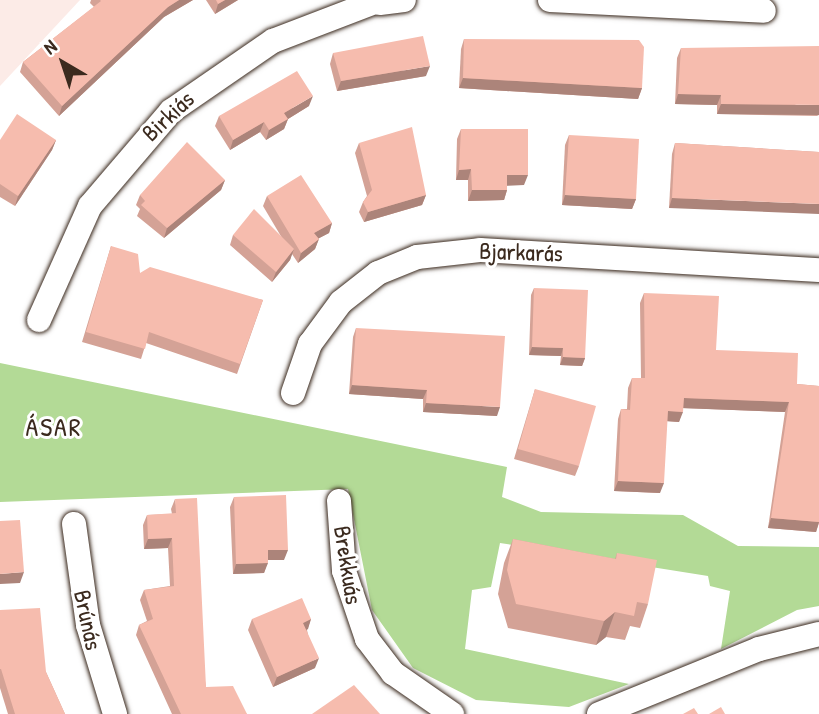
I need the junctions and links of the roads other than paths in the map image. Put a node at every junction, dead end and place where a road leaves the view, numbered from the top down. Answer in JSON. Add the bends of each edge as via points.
{"nodes":[{"id":1,"x":550,"y":0,"type":"edge"},
{"id":2,"x":388,"y":1,"type":"edge"},
{"id":3,"x":764,"y":11,"type":"dead end"},
{"id":4,"x":819,"y":270,"type":"edge"},
{"id":5,"x":39,"y":320,"type":"dead end"},
{"id":6,"x":292,"y":393,"type":"dead end"},
{"id":7,"x":339,"y":501,"type":"dead end"},
{"id":8,"x":74,"y":524,"type":"dead end"},
{"id":9,"x":819,"y":634,"type":"edge"},
{"id":10,"x":115,"y":714,"type":"edge"},
{"id":11,"x":452,"y":714,"type":"edge"},
{"id":12,"x":599,"y":714,"type":"edge"}],
"edges":[{"from":1,"to":3,"type":"street"},
{"from":2,"to":5,"type":"street","name":"Birkiás","via":[[273,41],[171,111],[90,206]]},
{"from":4,"to":6,"type":"street","name":"Bjarkarás","via":[[480,250],[417,257],[378,273],[341,302],[310,344]]},
{"from":7,"to":11,"type":"street","name":"Brekkuás","via":[[344,570],[367,639],[400,680]]},
{"from":8,"to":10,"type":"street","name":"Brúnás","via":[[88,625]]},
{"from":9,"to":12,"type":"street","via":[[759,649]]}]}
